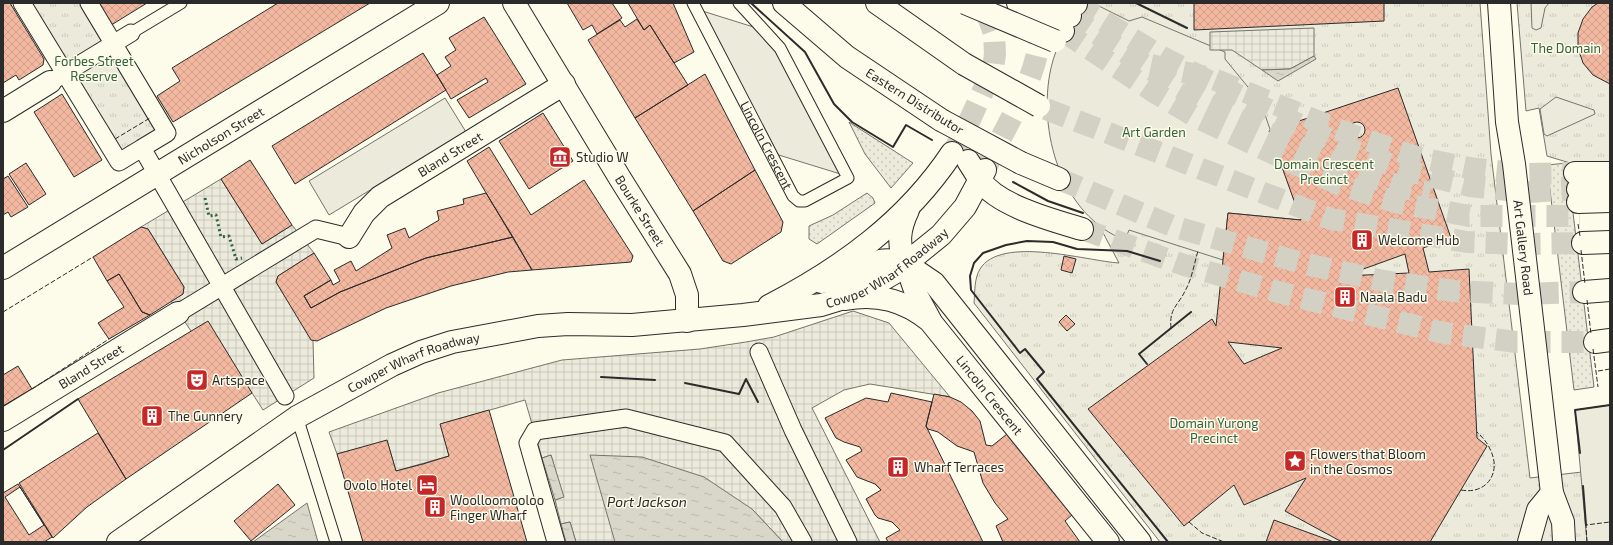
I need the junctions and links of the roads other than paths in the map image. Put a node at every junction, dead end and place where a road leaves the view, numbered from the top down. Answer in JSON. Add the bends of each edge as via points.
{"nodes":[{"id":1,"x":22,"y":3,"type":"edge"},
{"id":2,"x":89,"y":3,"type":"edge"},
{"id":3,"x":181,"y":3,"type":"edge"},
{"id":4,"x":438,"y":3,"type":"edge"},
{"id":5,"x":514,"y":3,"type":"edge"},
{"id":6,"x":693,"y":3,"type":"edge"},
{"id":7,"x":739,"y":3,"type":"edge"},
{"id":8,"x":784,"y":3,"type":"edge"},
{"id":9,"x":877,"y":3,"type":"edge"},
{"id":10,"x":966,"y":3,"type":"edge"},
{"id":11,"x":1499,"y":3,"type":"edge"},
{"id":12,"x":1035,"y":13,"type":"edge"},
{"id":13,"x":1068,"y":19,"type":"edge"},
{"id":14,"x":131,"y":33,"type":"joint"},
{"id":15,"x":114,"y":44,"type":"junction"},
{"id":16,"x":57,"y":78,"type":"junction"},
{"id":17,"x":564,"y":84,"type":"junction"},
{"id":18,"x":1042,"y":107,"type":"tunnel mouth"},
{"id":19,"x":3,"y":111,"type":"edge"},
{"id":20,"x":142,"y":148,"type":"junction"},
{"id":21,"x":971,"y":166,"type":"junction"},
{"id":22,"x":1610,"y":173,"type":"edge"},
{"id":23,"x":158,"y":174,"type":"junction"},
{"id":24,"x":1059,"y":179,"type":"tunnel mouth"},
{"id":25,"x":1610,"y":188,"type":"edge"},
{"id":26,"x":1578,"y":195,"type":"junction"},
{"id":27,"x":1610,"y":202,"type":"edge"},
{"id":28,"x":909,"y":208,"type":"junction"},
{"id":29,"x":1610,"y":215,"type":"edge"},
{"id":30,"x":1082,"y":229,"type":"tunnel mouth"},
{"id":31,"x":349,"y":237,"type":"joint"},
{"id":32,"x":1610,"y":242,"type":"edge"},
{"id":33,"x":1583,"y":243,"type":"tunnel mouth"},
{"id":34,"x":906,"y":264,"type":"junction"},
{"id":35,"x":3,"y":268,"type":"edge"},
{"id":36,"x":809,"y":285,"type":"junction"},
{"id":37,"x":222,"y":286,"type":"junction"},
{"id":38,"x":1610,"y":290,"type":"edge"},
{"id":39,"x":1584,"y":292,"type":"tunnel mouth"},
{"id":40,"x":843,"y":300,"type":"junction"},
{"id":41,"x":178,"y":313,"type":"joint"},
{"id":42,"x":755,"y":314,"type":"junction"},
{"id":43,"x":687,"y":321,"type":"junction"},
{"id":44,"x":930,"y":321,"type":"junction"},
{"id":45,"x":759,"y":352,"type":"dead end"},
{"id":46,"x":285,"y":396,"type":"dead end"},
{"id":47,"x":297,"y":417,"type":"junction"},
{"id":48,"x":3,"y":420,"type":"edge"},
{"id":49,"x":1552,"y":493,"type":"junction"},
{"id":50,"x":1126,"y":524,"type":"junction"},
{"id":51,"x":1107,"y":541,"type":"edge"},
{"id":52,"x":118,"y":542,"type":"edge"},
{"id":53,"x":336,"y":542,"type":"edge"},
{"id":54,"x":556,"y":542,"type":"edge"},
{"id":55,"x":803,"y":542,"type":"edge"},
{"id":56,"x":848,"y":542,"type":"edge"},
{"id":57,"x":1140,"y":542,"type":"edge"},
{"id":58,"x":1529,"y":542,"type":"edge"},
{"id":59,"x":1564,"y":542,"type":"edge"}],
"edges":[{"from":1,"to":16,"type":"street"},
{"from":2,"to":15,"type":"street"},
{"from":3,"to":14,"type":"lane"},
{"from":4,"to":23,"type":"main road","name":"Nicholson Street"},
{"from":5,"to":17,"type":"main road","name":"Bourke Street"},
{"from":6,"to":7,"type":"lane","name":"Lincoln Crescent","via":[[793,196],[799,201],[805,201],[848,178],[780,48]]},
{"from":8,"to":24,"type":"main road","name":"Eastern Distributor","bridge":true,"via":[[847,58],[941,120],[1021,163]]},
{"from":9,"to":18,"type":"main road","bridge":true,"via":[[964,64]]},
{"from":10,"to":13,"type":"main road","bridge":true},
{"from":11,"to":49,"type":"main road","name":"Art Gallery Road","via":[[1507,122]]},
{"from":12,"to":13,"type":"main road"},
{"from":14,"to":15,"type":"street"},
{"from":15,"to":16,"type":"street"},
{"from":15,"to":20,"type":"street","via":[[167,133]]},
{"from":16,"to":19,"type":"main road"},
{"from":16,"to":20,"type":"street","via":[[119,162]]},
{"from":17,"to":31,"type":"main road","name":"Bland Street","via":[[380,197],[364,213]]},
{"from":17,"to":43,"type":"main road","name":"Bourke Street","via":[[680,274],[687,295]]},
{"from":20,"to":23,"type":"street"},
{"from":21,"to":28,"type":"main road","name":"Cowper Wharf Roadway","via":[[930,184]]},
{"from":21,"to":30,"type":"main road","via":[[989,191],[1003,201]]},
{"from":21,"to":34,"type":"main road","name":"Cowper Wharf Roadway","via":[[959,216],[927,248]]},
{"from":22,"to":26,"type":"main road"},
{"from":23,"to":35,"type":"main road","name":"Nicholson Street"},
{"from":23,"to":37,"type":"street"},
{"from":25,"to":26,"type":"main road"},
{"from":26,"to":27,"type":"main road"},
{"from":26,"to":29,"type":"main road"},
{"from":28,"to":34,"type":"main road","via":[[902,226],[899,245]]},
{"from":28,"to":36,"type":"main road","name":"Cowper Wharf Roadway","via":[[863,249]]},
{"from":31,"to":37,"type":"street","via":[[316,229]]},
{"from":32,"to":33,"type":"main road"},
{"from":34,"to":36,"type":"main road","via":[[892,259],[882,260],[848,278]]},
{"from":34,"to":40,"type":"main road","name":"Cowper Wharf Roadway","via":[[868,289]]},
{"from":34,"to":44,"type":"main road","via":[[917,296]]},
{"from":34,"to":50,"type":"main road","name":"Lincoln Crescent","via":[[934,283]]},
{"from":36,"to":42,"type":"main road","name":"Cowper Wharf Roadway"},
{"from":37,"to":41,"type":"street"},
{"from":37,"to":46,"type":"street"},
{"from":38,"to":39,"type":"main road"},
{"from":40,"to":42,"type":"main road","name":"Cowper Wharf Roadway"},
{"from":40,"to":44,"type":"main road","name":"Lincoln Crescent","via":[[863,296],[877,297],[905,305]]},
{"from":41,"to":48,"type":"main road","name":"Bland Street"},
{"from":42,"to":43,"type":"main road","name":"Cowper Wharf Roadway"},
{"from":43,"to":47,"type":"main road","name":"Cowper Wharf Roadway","via":[[538,326],[452,342],[392,365]]},
{"from":44,"to":51,"type":"main road","name":"Lincoln Crescent"},
{"from":45,"to":56,"type":"street","via":[[793,430]]},
{"from":47,"to":52,"type":"main road","name":"Cowper Wharf Roadway"},
{"from":47,"to":53,"type":"lane"},
{"from":49,"to":58,"type":"main road","via":[[1538,510]]},
{"from":49,"to":59,"type":"main road","name":"Art Gallery Road","via":[[1564,522]]},
{"from":50,"to":51,"type":"main road"},
{"from":50,"to":57,"type":"main road","name":"Lincoln Crescent"},
{"from":54,"to":55,"type":"street","via":[[528,443],[535,431],[626,418],[725,443],[783,507]]}]}
